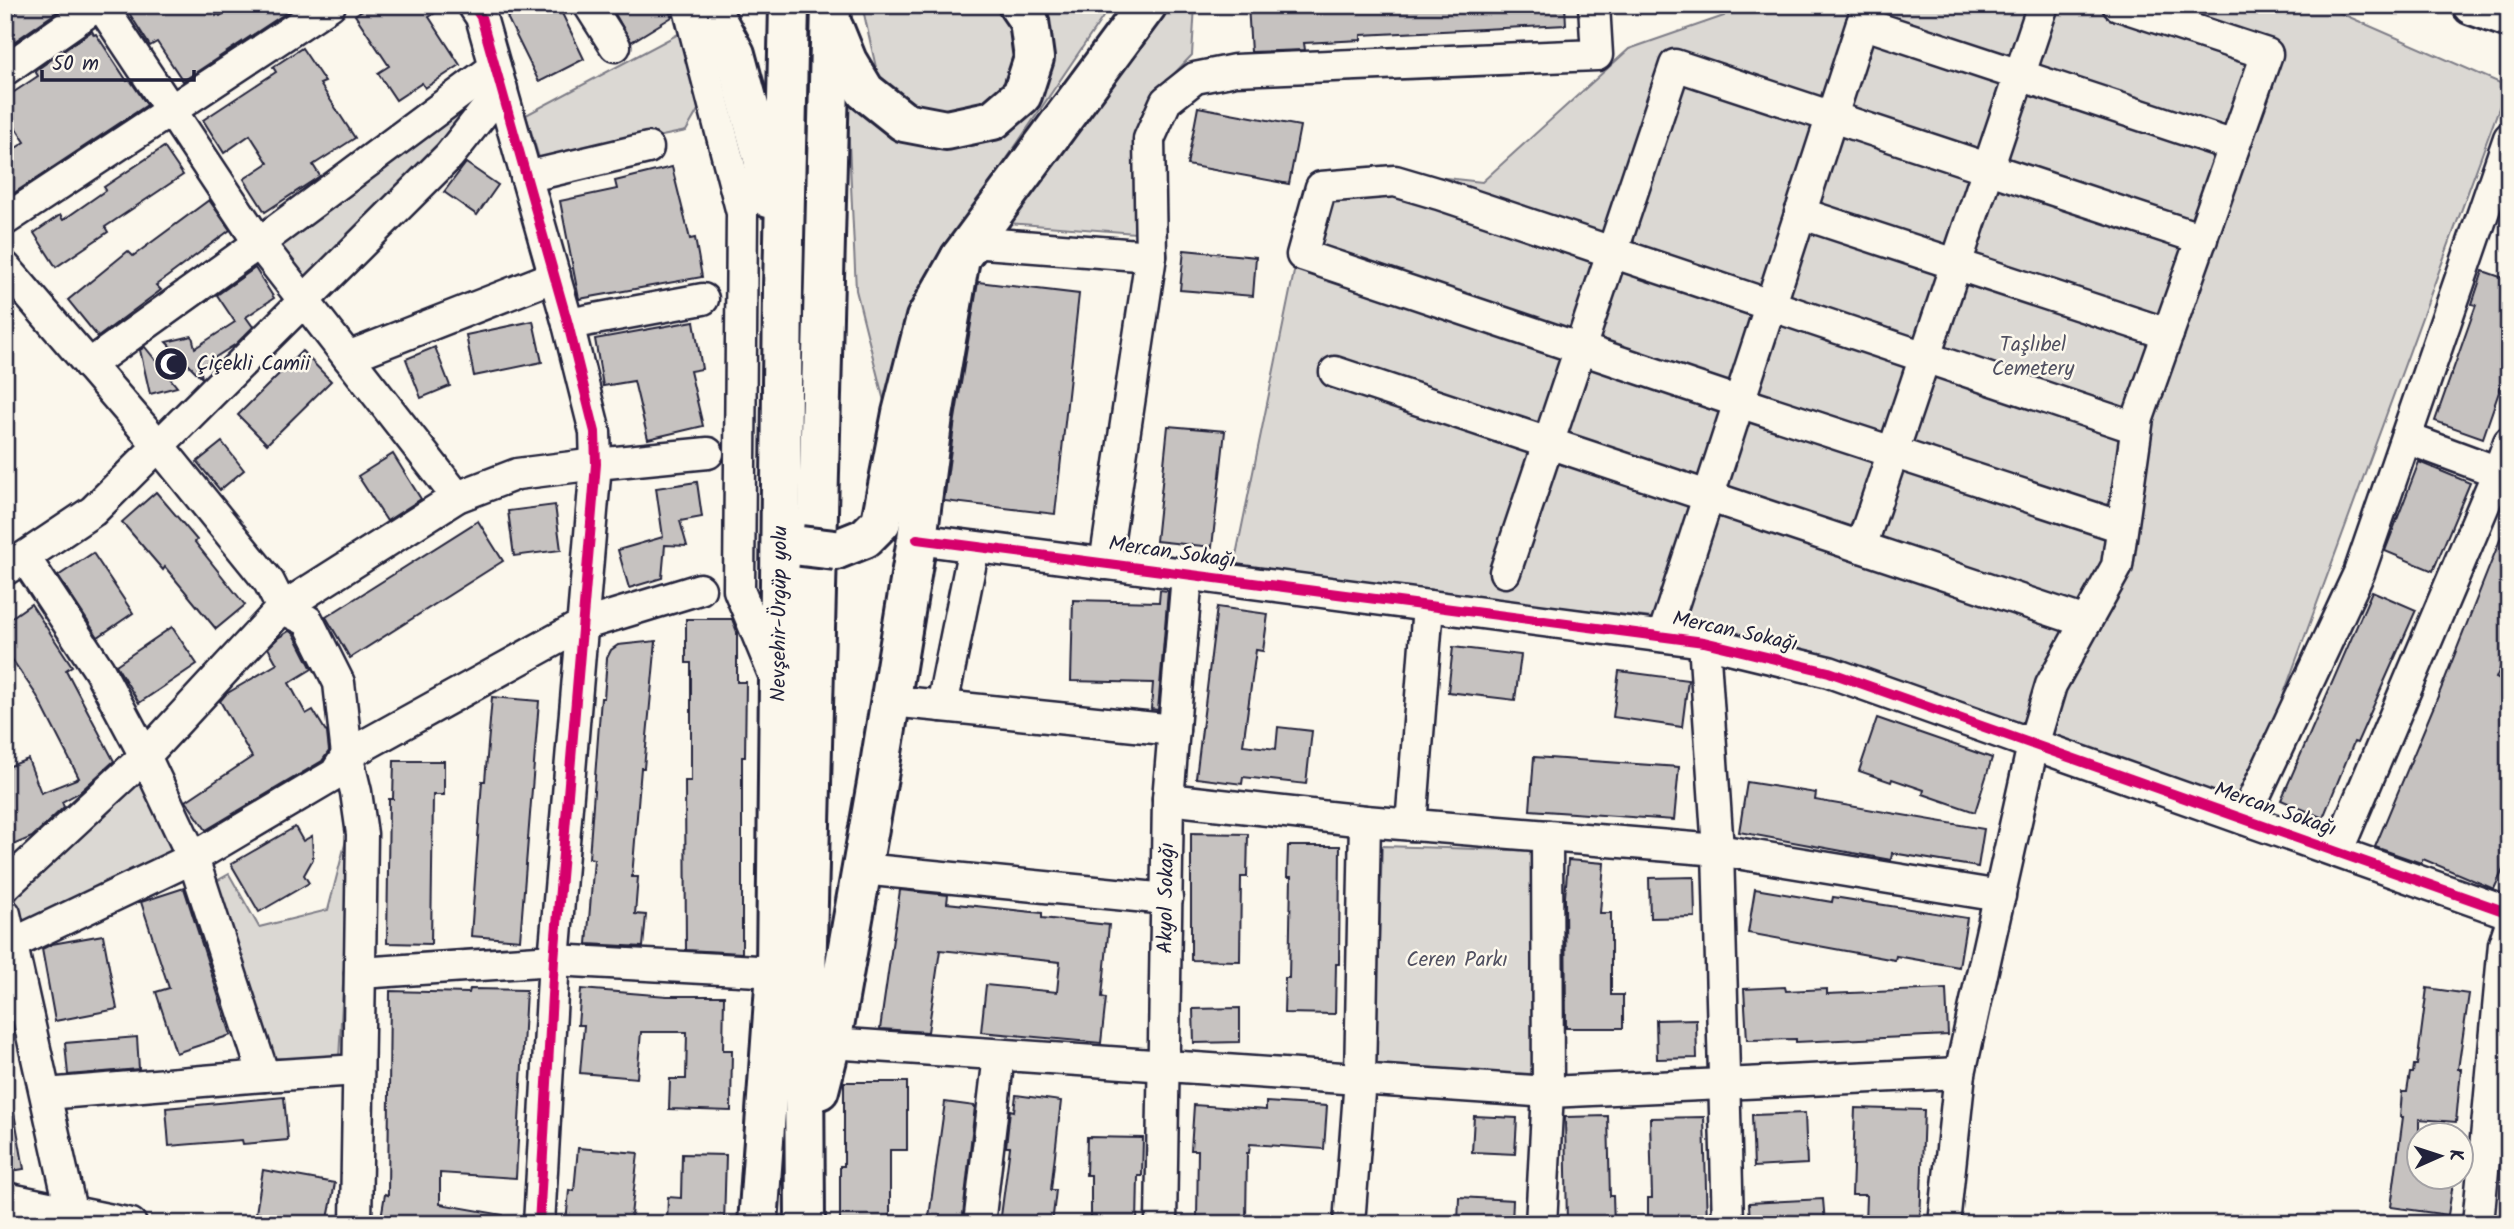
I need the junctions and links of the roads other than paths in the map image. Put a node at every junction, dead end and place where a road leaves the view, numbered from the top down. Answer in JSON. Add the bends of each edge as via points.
{"nodes":[{"id":1,"x":99,"y":5,"type":"edge"},
{"id":2,"x":330,"y":5,"type":"edge"},
{"id":3,"x":473,"y":5,"type":"edge"},
{"id":4,"x":589,"y":5,"type":"edge"},
{"id":5,"x":688,"y":5,"type":"edge"},
{"id":6,"x":708,"y":5,"type":"edge"},
{"id":7,"x":789,"y":5,"type":"edge"},
{"id":8,"x":1018,"y":5,"type":"edge"},
{"id":9,"x":1147,"y":5,"type":"edge"},
{"id":10,"x":1594,"y":5,"type":"edge"},
{"id":11,"x":2043,"y":5,"type":"edge"},
{"id":12,"x":2118,"y":5,"type":"edge"},
{"id":13,"x":2472,"y":5,"type":"edge"},
{"id":14,"x":831,"y":14,"type":"edge"},
{"id":15,"x":1865,"y":14,"type":"edge"},
{"id":16,"x":2509,"y":18,"type":"edge"},
{"id":17,"x":615,"y":46,"type":"dead end"},
{"id":18,"x":5,"y":69,"type":"edge"},
{"id":19,"x":2019,"y":75,"type":"junction"},
{"id":20,"x":498,"y":78,"type":"junction"},
{"id":21,"x":171,"y":110,"type":"junction"},
{"id":22,"x":1832,"y":117,"type":"junction"},
{"id":23,"x":2509,"y":138,"type":"edge"},
{"id":24,"x":2234,"y":146,"type":"junction"},
{"id":25,"x":648,"y":148,"type":"dead end"},
{"id":26,"x":1988,"y":168,"type":"junction"},
{"id":27,"x":526,"y":177,"type":"junction"},
{"id":28,"x":1800,"y":213,"type":"junction"},
{"id":29,"x":5,"y":220,"type":"edge"},
{"id":30,"x":2202,"y":239,"type":"junction"},
{"id":31,"x":259,"y":243,"type":"junction"},
{"id":32,"x":965,"y":250,"type":"junction"},
{"id":33,"x":1612,"y":252,"type":"junction"},
{"id":34,"x":1151,"y":256,"type":"junction"},
{"id":35,"x":1956,"y":265,"type":"junction"},
{"id":36,"x":5,"y":267,"type":"edge"},
{"id":37,"x":555,"y":276,"type":"junction"},
{"id":38,"x":783,"y":289,"type":"junction"},
{"id":39,"x":703,"y":299,"type":"dead end"},
{"id":40,"x":304,"y":302,"type":"junction"},
{"id":41,"x":1770,"y":305,"type":"junction"},
{"id":42,"x":568,"y":324,"type":"junction"},
{"id":43,"x":2168,"y":334,"type":"junction"},
{"id":44,"x":1580,"y":349,"type":"junction"},
{"id":45,"x":348,"y":357,"type":"junction"},
{"id":46,"x":1925,"y":357,"type":"junction"},
{"id":47,"x":89,"y":365,"type":"junction"},
{"id":48,"x":1335,"y":372,"type":"dead end"},
{"id":49,"x":1739,"y":402,"type":"junction"},
{"id":50,"x":2136,"y":428,"type":"junction"},
{"id":51,"x":2406,"y":438,"type":"junction"},
{"id":52,"x":2509,"y":442,"type":"edge"},
{"id":53,"x":1549,"y":443,"type":"junction"},
{"id":54,"x":159,"y":446,"type":"junction"},
{"id":55,"x":1893,"y":452,"type":"junction"},
{"id":56,"x":708,"y":453,"type":"dead end"},
{"id":57,"x":596,"y":464,"type":"junction"},
{"id":58,"x":2504,"y":474,"type":"edge"},
{"id":59,"x":1709,"y":496,"type":"junction"},
{"id":60,"x":457,"y":497,"type":"junction"},
{"id":61,"x":2122,"y":527,"type":"junction"},
{"id":62,"x":918,"y":539,"type":"junction"},
{"id":63,"x":806,"y":541,"type":"junction"},
{"id":64,"x":974,"y":547,"type":"junction"},
{"id":65,"x":1861,"y":547,"type":"junction"},
{"id":66,"x":15,"y":564,"type":"edge"},
{"id":67,"x":1105,"y":564,"type":"junction"},
{"id":68,"x":1505,"y":572,"type":"dead end"},
{"id":69,"x":1187,"y":575,"type":"junction"},
{"id":70,"x":700,"y":589,"type":"dead end"},
{"id":71,"x":1428,"y":606,"type":"junction"},
{"id":72,"x":282,"y":608,"type":"junction"},
{"id":73,"x":2086,"y":622,"type":"junction"},
{"id":74,"x":582,"y":625,"type":"junction"},
{"id":75,"x":1663,"y":636,"type":"junction"},
{"id":76,"x":1704,"y":642,"type":"junction"},
{"id":77,"x":780,"y":689,"type":"junction"},
{"id":78,"x":891,"y":701,"type":"junction"},
{"id":79,"x":942,"y":706,"type":"junction"},
{"id":80,"x":1174,"y":730,"type":"junction"},
{"id":81,"x":2033,"y":745,"type":"junction"},
{"id":82,"x":346,"y":755,"type":"junction"},
{"id":83,"x":145,"y":756,"type":"junction"},
{"id":84,"x":1168,"y":799,"type":"junction"},
{"id":85,"x":2244,"y":820,"type":"junction"},
{"id":86,"x":1365,"y":821,"type":"junction"},
{"id":87,"x":1411,"y":825,"type":"junction"},
{"id":88,"x":1547,"y":836,"type":"junction"},
{"id":89,"x":1718,"y":850,"type":"junction"},
{"id":90,"x":2337,"y":852,"type":"junction"},
{"id":91,"x":193,"y":858,"type":"junction"},
{"id":92,"x":862,"y":869,"type":"junction"},
{"id":93,"x":5,"y":887,"type":"edge"},
{"id":94,"x":2000,"y":896,"type":"junction"},
{"id":95,"x":1167,"y":899,"type":"junction"},
{"id":96,"x":2509,"y":913,"type":"edge"},
{"id":97,"x":5,"y":914,"type":"edge"},
{"id":98,"x":2509,"y":929,"type":"edge"},
{"id":99,"x":12,"y":944,"type":"junction"},
{"id":100,"x":554,"y":960,"type":"junction"},
{"id":101,"x":776,"y":972,"type":"junction"},
{"id":102,"x":360,"y":973,"type":"junction"},
{"id":103,"x":831,"y":1043,"type":"junction"},
{"id":104,"x":999,"y":1055,"type":"junction"},
{"id":105,"x":1164,"y":1066,"type":"junction"},
{"id":106,"x":358,"y":1070,"type":"junction"},
{"id":107,"x":1960,"y":1073,"type":"junction"},
{"id":108,"x":264,"y":1076,"type":"junction"},
{"id":109,"x":1360,"y":1079,"type":"junction"},
{"id":110,"x":1724,"y":1085,"type":"junction"},
{"id":111,"x":1548,"y":1092,"type":"junction"},
{"id":112,"x":46,"y":1094,"type":"junction"},
{"id":113,"x":2499,"y":1113,"type":"edge"},
{"id":114,"x":805,"y":1150,"type":"junction"},
{"id":115,"x":5,"y":1198,"type":"edge"},
{"id":116,"x":5,"y":1216,"type":"edge"},
{"id":117,"x":73,"y":1219,"type":"edge"},
{"id":118,"x":131,"y":1224,"type":"edge"},
{"id":119,"x":356,"y":1224,"type":"edge"},
{"id":120,"x":539,"y":1224,"type":"edge"},
{"id":121,"x":758,"y":1224,"type":"edge"},
{"id":122,"x":805,"y":1224,"type":"edge"},
{"id":123,"x":979,"y":1224,"type":"edge"},
{"id":124,"x":1161,"y":1224,"type":"edge"},
{"id":125,"x":1349,"y":1224,"type":"edge"},
{"id":126,"x":1541,"y":1224,"type":"edge"},
{"id":127,"x":1728,"y":1224,"type":"edge"},
{"id":128,"x":1944,"y":1224,"type":"edge"},
{"id":129,"x":2478,"y":1224,"type":"edge"}],
"edges":[{"from":1,"to":18,"type":"street"},
{"from":1,"to":21,"type":"street"},
{"from":2,"to":21,"type":"street"},
{"from":3,"to":20,"type":"street"},
{"from":4,"to":17,"type":"street"},
{"from":5,"to":77,"type":"street","via":[[742,213],[739,590]]},
{"from":6,"to":38,"type":"highway","via":[[739,66],[763,158]]},
{"from":7,"to":38,"type":"highway","name":"Nevşehir-Ürgüp yolu"},
{"from":8,"to":14,"type":"highway","via":[[1029,21],[1034,58],[1022,95],[993,120],[946,130],[904,122],[865,91],[847,61]]},
{"from":9,"to":32,"type":"highway"},
{"from":10,"to":34,"type":"street","via":[[1597,55],[1235,70],[1195,78],[1166,101],[1149,139]]},
{"from":11,"to":19,"type":"street"},
{"from":12,"to":24,"type":"street","via":[[2267,54]]},
{"from":13,"to":16,"type":"highway"},
{"from":14,"to":114,"type":"highway","name":"Nevşehir-Ürgüp yolu"},
{"from":15,"to":19,"type":"street"},
{"from":15,"to":22,"type":"street"},
{"from":19,"to":24,"type":"street"},
{"from":19,"to":26,"type":"street"},
{"from":20,"to":27,"type":"street"},
{"from":20,"to":31,"type":"street"},
{"from":20,"to":40,"type":"street","via":[[449,156]]},
{"from":21,"to":29,"type":"street"},
{"from":21,"to":31,"type":"street"},
{"from":22,"to":26,"type":"street"},
{"from":22,"to":28,"type":"street"},
{"from":22,"to":33,"type":"street","via":[[1675,65]]},
{"from":23,"to":51,"type":"street"},
{"from":24,"to":30,"type":"street"},
{"from":25,"to":27,"type":"street"},
{"from":26,"to":30,"type":"street"},
{"from":26,"to":35,"type":"street"},
{"from":27,"to":37,"type":"street"},
{"from":28,"to":35,"type":"street"},
{"from":28,"to":41,"type":"street"},
{"from":30,"to":43,"type":"street"},
{"from":31,"to":40,"type":"street"},
{"from":31,"to":47,"type":"street"},
{"from":32,"to":34,"type":"street"},
{"from":32,"to":62,"type":"highway","via":[[933,416]]},
{"from":32,"to":63,"type":"highway","via":[[926,318],[881,522],[865,538]]},
{"from":33,"to":41,"type":"street"},
{"from":33,"to":44,"type":"street"},
{"from":33,"to":44,"type":"street","via":[[1395,181],[1321,187],[1302,255]]},
{"from":34,"to":67,"type":"street"},
{"from":35,"to":43,"type":"street"},
{"from":35,"to":46,"type":"street"},
{"from":36,"to":47,"type":"street"},
{"from":37,"to":42,"type":"street"},
{"from":37,"to":45,"type":"street"},
{"from":38,"to":63,"type":"highway","name":"Nevşehir-Ürgüp yolu"},
{"from":39,"to":42,"type":"street"},
{"from":40,"to":45,"type":"street"},
{"from":40,"to":54,"type":"street"},
{"from":41,"to":46,"type":"street"},
{"from":41,"to":49,"type":"street"},
{"from":42,"to":57,"type":"street","via":[[595,432]]},
{"from":43,"to":50,"type":"street"},
{"from":44,"to":49,"type":"street"},
{"from":44,"to":53,"type":"street"},
{"from":45,"to":60,"type":"street"},
{"from":46,"to":50,"type":"street"},
{"from":46,"to":55,"type":"street"},
{"from":47,"to":54,"type":"street"},
{"from":48,"to":53,"type":"street"},
{"from":49,"to":55,"type":"street"},
{"from":49,"to":59,"type":"street"},
{"from":50,"to":61,"type":"street"},
{"from":51,"to":58,"type":"street"},
{"from":51,"to":85,"type":"street","via":[[2359,573]]},
{"from":52,"to":58,"type":"street"},
{"from":53,"to":59,"type":"street"},
{"from":53,"to":68,"type":"street"},
{"from":54,"to":66,"type":"street","via":[[93,511]]},
{"from":54,"to":72,"type":"street","via":[[269,582]]},
{"from":55,"to":61,"type":"street"},
{"from":55,"to":65,"type":"street"},
{"from":56,"to":57,"type":"street"},
{"from":57,"to":60,"type":"street","via":[[517,474]]},
{"from":57,"to":74,"type":"street"},
{"from":58,"to":90,"type":"street"},
{"from":59,"to":65,"type":"street"},
{"from":59,"to":75,"type":"street"},
{"from":60,"to":72,"type":"street"},
{"from":61,"to":73,"type":"street","via":[[2117,566]]},
{"from":62,"to":64,"type":"street","name":"Mercan Sokağı"},
{"from":62,"to":78,"type":"highway"},
{"from":63,"to":77,"type":"highway","name":"Nevşehir-Ürgüp yolu"},
{"from":64,"to":67,"type":"street","name":"Mercan Sokağı"},
{"from":64,"to":79,"type":"street"},
{"from":65,"to":73,"type":"street"},
{"from":66,"to":83,"type":"street","via":[[99,670]]},
{"from":67,"to":69,"type":"street","name":"Mercan Sokağı"},
{"from":69,"to":71,"type":"street","name":"Mercan Sokağı"},
{"from":69,"to":80,"type":"street","name":"Akyol Sokağı"},
{"from":70,"to":74,"type":"street"},
{"from":71,"to":75,"type":"street","name":"Mercan Sokağı"},
{"from":71,"to":87,"type":"street"},
{"from":72,"to":82,"type":"street","via":[[308,621],[339,682]]},
{"from":72,"to":83,"type":"street"},
{"from":73,"to":81,"type":"street","via":[[2051,685]]},
{"from":74,"to":82,"type":"street"},
{"from":74,"to":100,"type":"street"},
{"from":75,"to":76,"type":"street","name":"Mercan Sokağı"},
{"from":76,"to":81,"type":"street","name":"Mercan Sokağı","via":[[1829,672]]},
{"from":76,"to":89,"type":"street"},
{"from":77,"to":101,"type":"highway","name":"Nevşehir-Ürgüp yolu"},
{"from":78,"to":79,"type":"street"},
{"from":78,"to":92,"type":"highway"},
{"from":79,"to":80,"type":"street"},
{"from":80,"to":84,"type":"street","name":"Akyol Sokağı"},
{"from":81,"to":85,"type":"street","name":"Mercan Sokağı"},
{"from":81,"to":94,"type":"street"},
{"from":82,"to":91,"type":"street","via":[[335,774]]},
{"from":82,"to":102,"type":"street","via":[[362,834]]},
{"from":83,"to":91,"type":"street"},
{"from":83,"to":93,"type":"street"},
{"from":84,"to":86,"type":"street"},
{"from":84,"to":95,"type":"street","name":"Akyol Sokağı"},
{"from":85,"to":90,"type":"street","name":"Mercan Sokağı"},
{"from":86,"to":87,"type":"street"},
{"from":86,"to":109,"type":"street"},
{"from":87,"to":88,"type":"street"},
{"from":88,"to":89,"type":"street"},
{"from":88,"to":111,"type":"street"},
{"from":89,"to":94,"type":"street"},
{"from":89,"to":110,"type":"street"},
{"from":90,"to":96,"type":"street","name":"Mercan Sokağı"},
{"from":91,"to":99,"type":"street"},
{"from":91,"to":108,"type":"street"},
{"from":92,"to":95,"type":"street"},
{"from":92,"to":103,"type":"highway"},
{"from":94,"to":107,"type":"street"},
{"from":95,"to":105,"type":"street","name":"Akyol Sokağı"},
{"from":97,"to":99,"type":"street"},
{"from":98,"to":113,"type":"street","via":[[2504,944]]},
{"from":99,"to":112,"type":"street"},
{"from":100,"to":101,"type":"street"},
{"from":100,"to":102,"type":"street"},
{"from":100,"to":120,"type":"street"},
{"from":101,"to":121,"type":"highway","name":"Nevşehir-Ürgüp yolu"},
{"from":102,"to":106,"type":"street"},
{"from":103,"to":104,"type":"street"},
{"from":103,"to":114,"type":"highway"},
{"from":104,"to":105,"type":"street"},
{"from":104,"to":123,"type":"street"},
{"from":105,"to":109,"type":"street"},
{"from":105,"to":124,"type":"street","name":"Akyol Sokağı"},
{"from":106,"to":108,"type":"street"},
{"from":106,"to":119,"type":"street"},
{"from":107,"to":110,"type":"street"},
{"from":107,"to":128,"type":"street"},
{"from":108,"to":112,"type":"street"},
{"from":109,"to":111,"type":"street"},
{"from":109,"to":125,"type":"street"},
{"from":110,"to":111,"type":"street"},
{"from":110,"to":127,"type":"street"},
{"from":111,"to":126,"type":"street"},
{"from":112,"to":117,"type":"street"},
{"from":113,"to":129,"type":"street"},
{"from":114,"to":122,"type":"highway","name":"Nevşehir-Ürgüp yolu"},
{"from":115,"to":117,"type":"street"},
{"from":116,"to":117,"type":"street"},
{"from":117,"to":118,"type":"street"}]}
